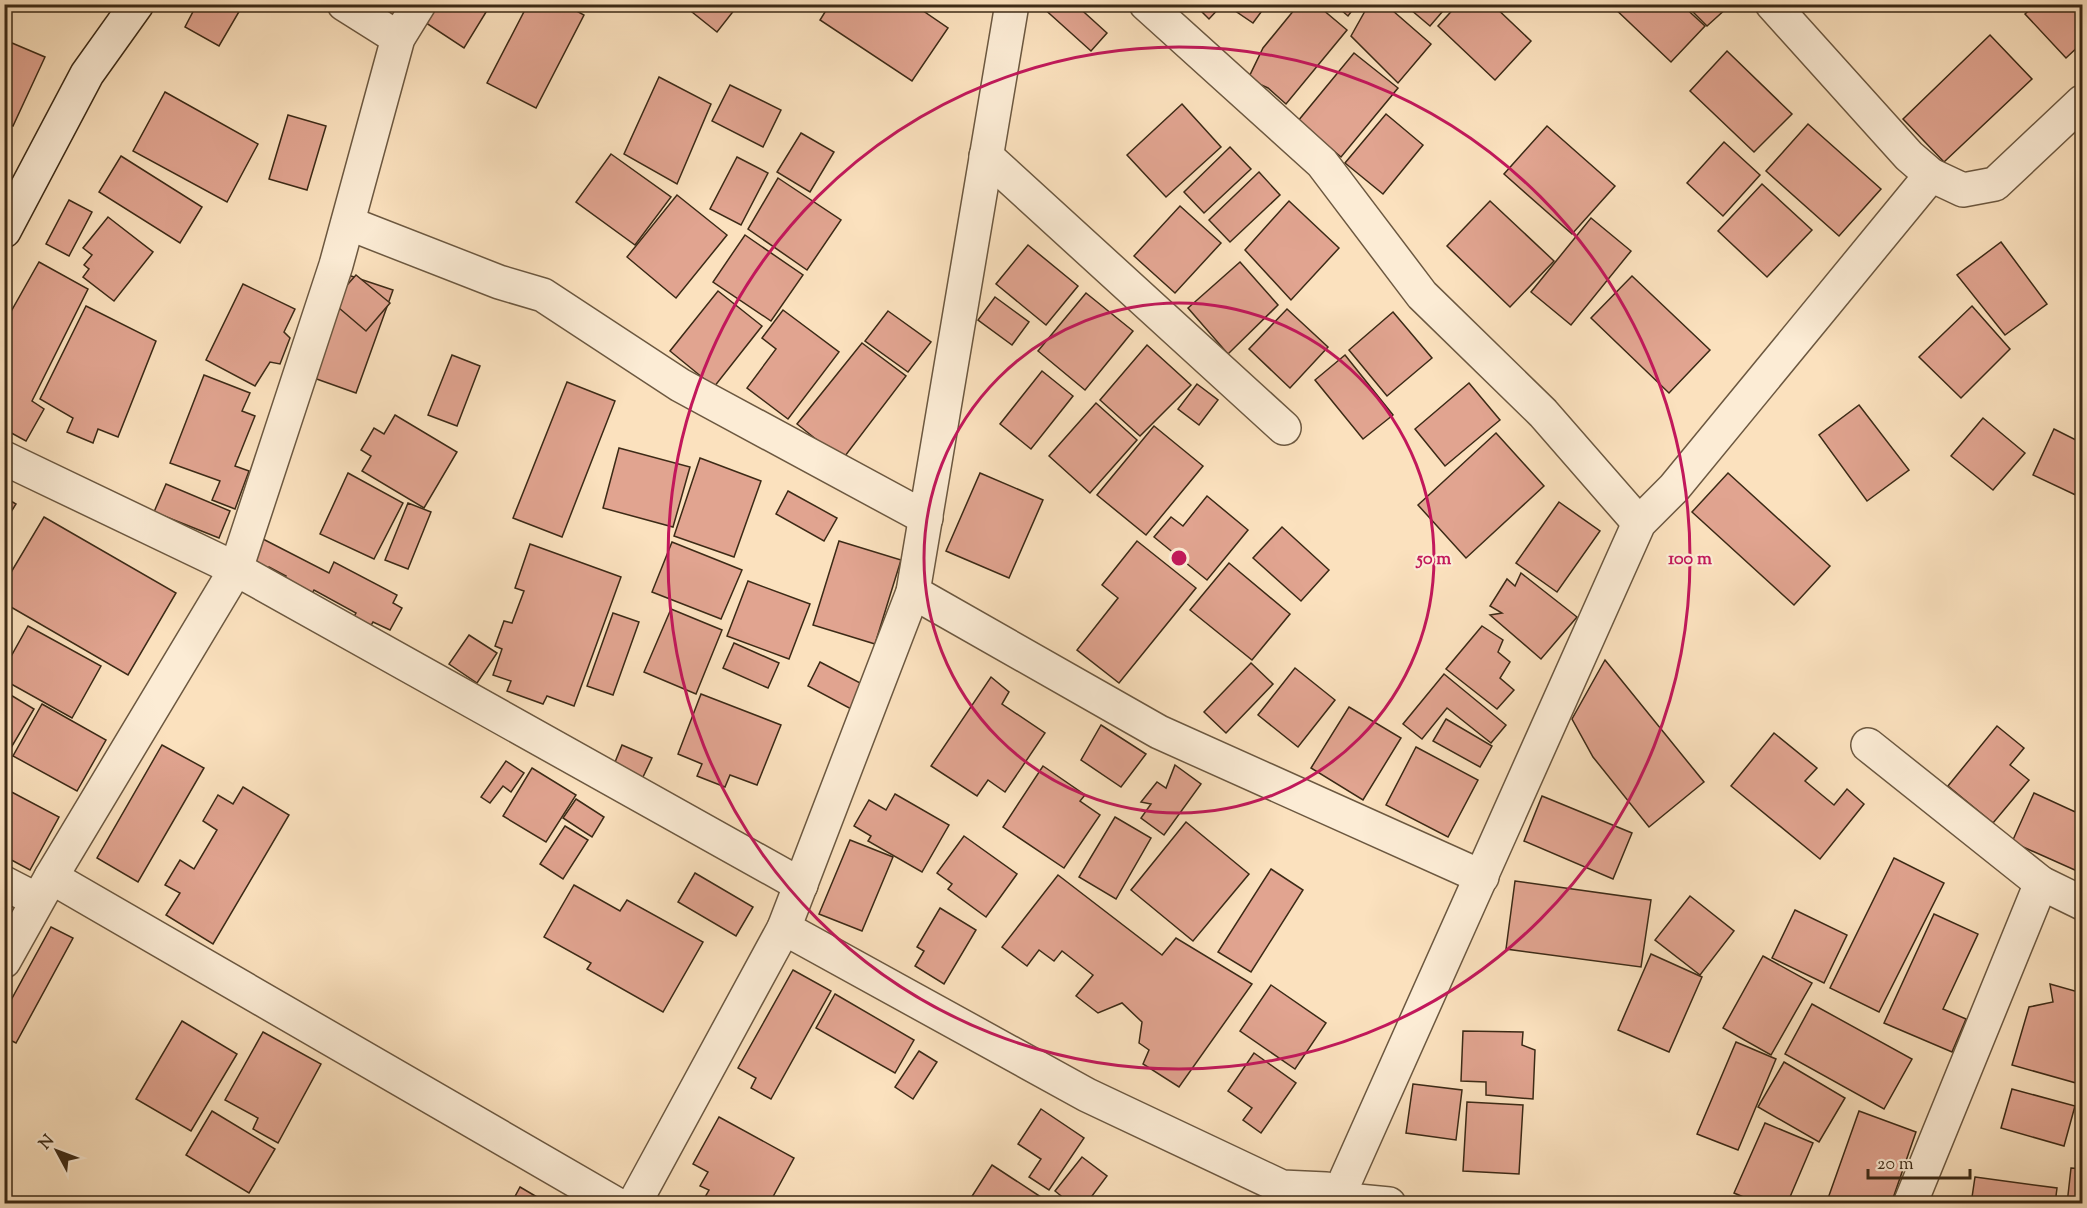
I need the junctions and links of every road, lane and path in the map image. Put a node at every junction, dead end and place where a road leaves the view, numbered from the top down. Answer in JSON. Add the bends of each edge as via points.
{"nodes":[{"id":1,"x":137,"y":4,"type":"edge"},
{"id":2,"x":344,"y":4,"type":"edge"},
{"id":3,"x":420,"y":4,"type":"edge"},
{"id":4,"x":1012,"y":4,"type":"edge"},
{"id":5,"x":1146,"y":4,"type":"edge"},
{"id":6,"x":1774,"y":5,"type":"edge"},
{"id":7,"x":398,"y":38,"type":"junction"},
{"id":8,"x":2082,"y":102,"type":"edge"},
{"id":9,"x":987,"y":156,"type":"junction"},
{"id":10,"x":1931,"y":175,"type":"junction"},
{"id":11,"x":348,"y":223,"type":"junction"},
{"id":12,"x":4,"y":231,"type":"edge"},
{"id":13,"x":1284,"y":428,"type":"dead end"},
{"id":14,"x":4,"y":458,"type":"edge"},
{"id":15,"x":926,"y":518,"type":"junction"},
{"id":16,"x":1639,"y":523,"type":"junction"},
{"id":17,"x":236,"y":569,"type":"junction"},
{"id":18,"x":913,"y":592,"type":"junction"},
{"id":19,"x":1868,"y":745,"type":"dead end"},
{"id":20,"x":1482,"y":877,"type":"junction"},
{"id":21,"x":4,"y":883,"type":"edge"},
{"id":22,"x":2040,"y":883,"type":"junction"},
{"id":23,"x":801,"y":885,"type":"junction"},
{"id":24,"x":44,"y":889,"type":"junction"},
{"id":25,"x":2082,"y":903,"type":"edge"},
{"id":26,"x":784,"y":928,"type":"junction"},
{"id":27,"x":4,"y":961,"type":"edge"},
{"id":28,"x":1337,"y":1199,"type":"junction"},
{"id":29,"x":616,"y":1203,"type":"edge"},
{"id":30,"x":634,"y":1203,"type":"edge"},
{"id":31,"x":1389,"y":1203,"type":"edge"},
{"id":32,"x":1910,"y":1203,"type":"edge"}],
"edges":[{"from":1,"to":12,"type":"street","via":[[87,74]]},
{"from":2,"to":7,"type":"street"},
{"from":3,"to":7,"type":"street"},
{"from":4,"to":9,"type":"street"},
{"from":5,"to":16,"type":"street","via":[[1322,163],[1422,295],[1543,413]]},
{"from":6,"to":10,"type":"street","via":[[1909,156]]},
{"from":7,"to":11,"type":"street"},
{"from":8,"to":10,"type":"street","via":[[1995,184],[1963,190]]},
{"from":9,"to":13,"type":"street"},
{"from":9,"to":15,"type":"street"},
{"from":10,"to":16,"type":"street","via":[[1674,488]]},
{"from":11,"to":15,"type":"street","via":[[499,282],[543,295],[680,385]]},
{"from":11,"to":17,"type":"street"},
{"from":14,"to":17,"type":"street"},
{"from":15,"to":18,"type":"street"},
{"from":16,"to":20,"type":"street"},
{"from":17,"to":23,"type":"street"},
{"from":17,"to":24,"type":"street"},
{"from":18,"to":20,"type":"street","via":[[1159,732]]},
{"from":18,"to":23,"type":"street"},
{"from":19,"to":22,"type":"street"},
{"from":20,"to":28,"type":"street"},
{"from":21,"to":24,"type":"street"},
{"from":22,"to":25,"type":"street"},
{"from":22,"to":32,"type":"street"},
{"from":23,"to":26,"type":"street"},
{"from":24,"to":27,"type":"street"},
{"from":24,"to":29,"type":"street"},
{"from":26,"to":28,"type":"street","via":[[1087,1095],[1282,1187],[1326,1189]]},
{"from":26,"to":30,"type":"street"},
{"from":28,"to":31,"type":"street"}]}
